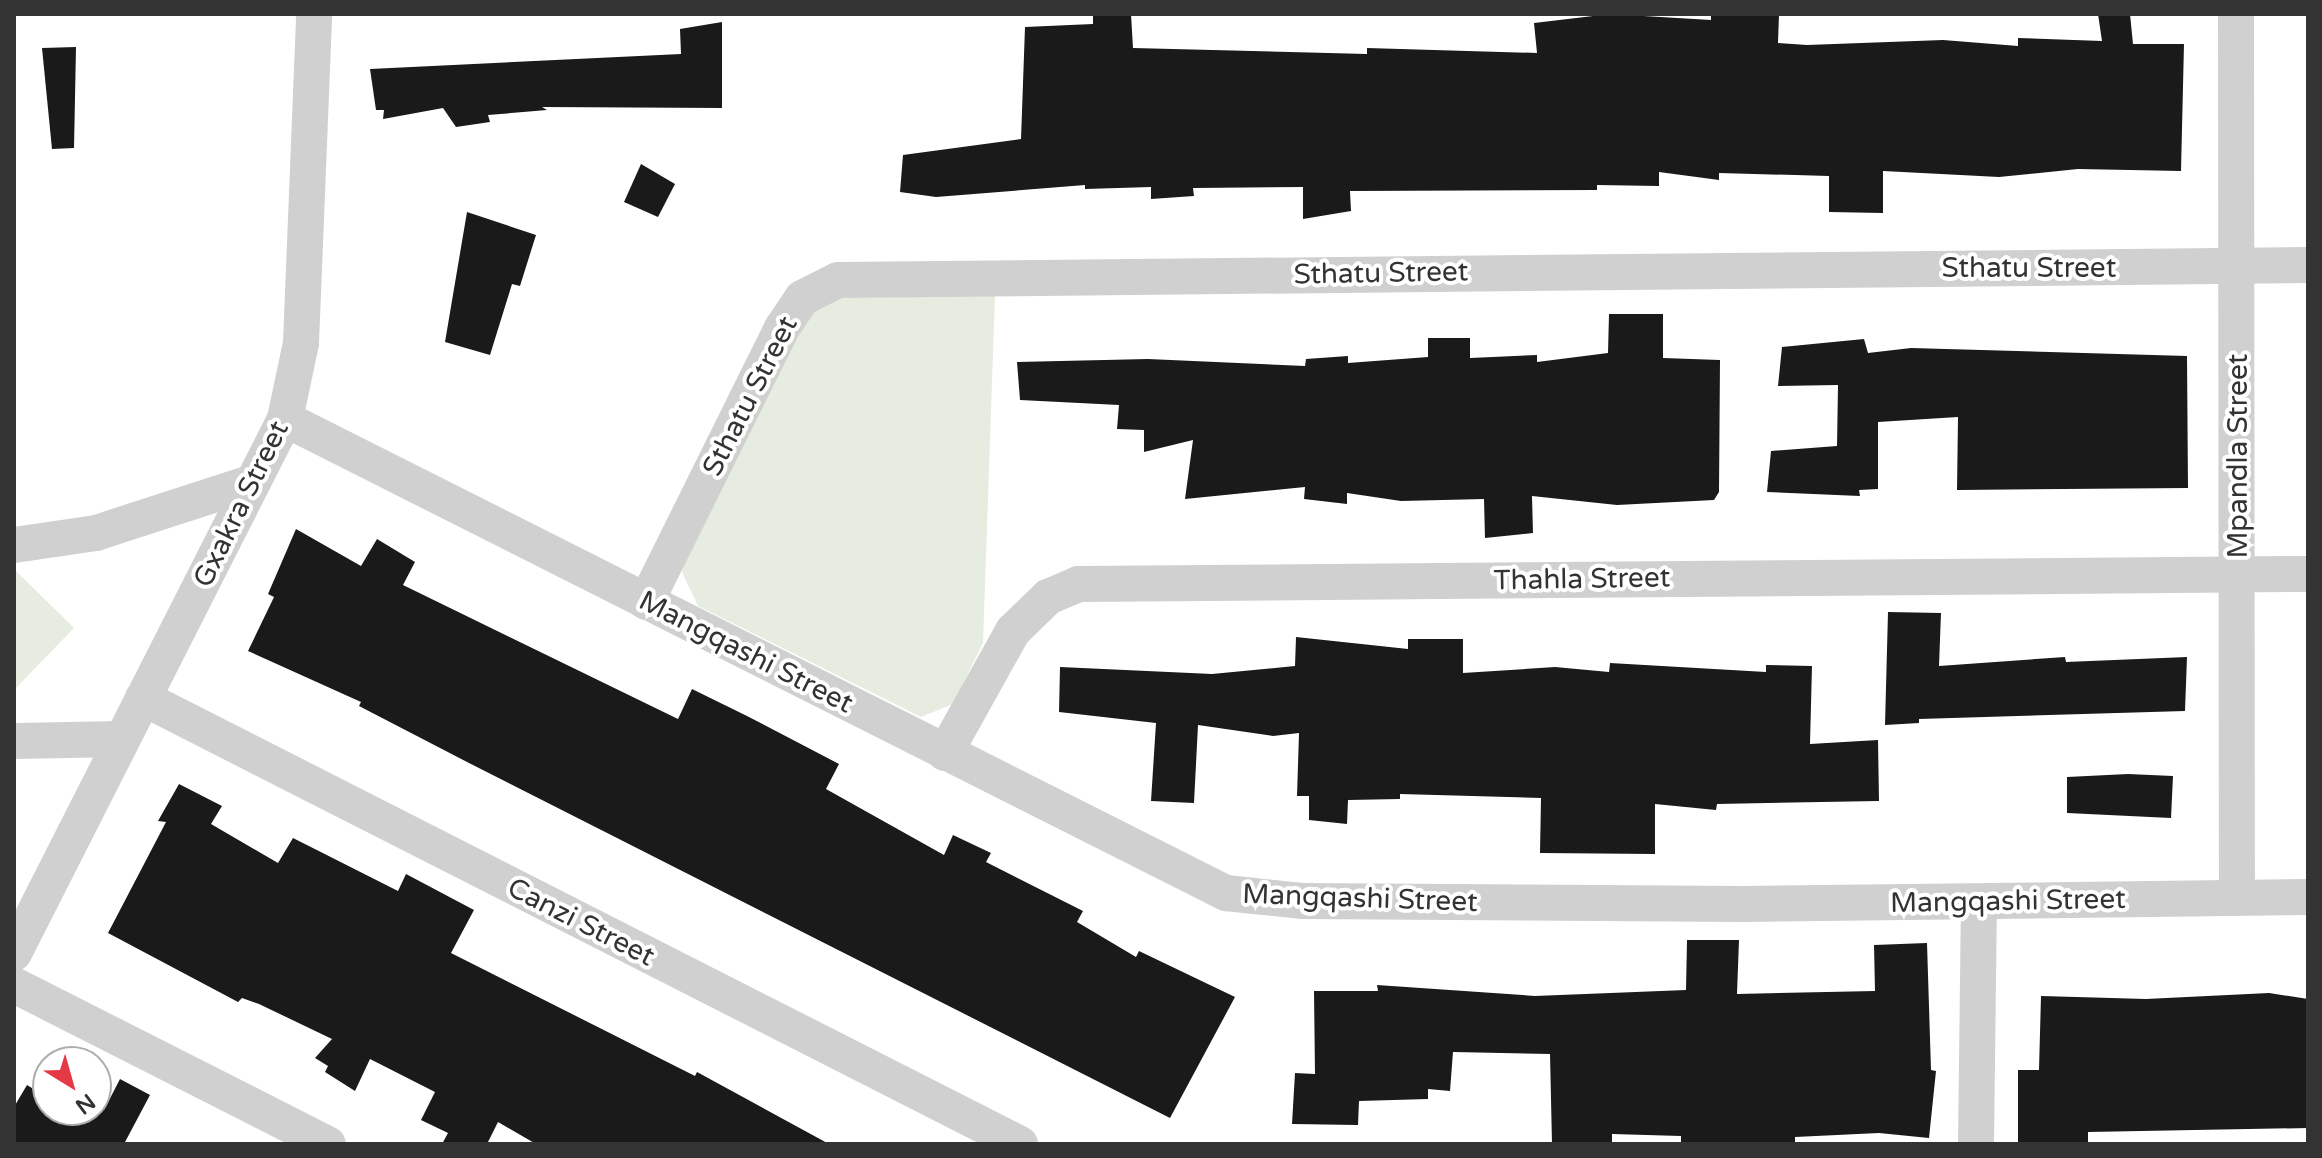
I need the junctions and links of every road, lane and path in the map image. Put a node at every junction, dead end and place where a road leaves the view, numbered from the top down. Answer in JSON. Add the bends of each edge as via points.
{"nodes":[{"id":1,"x":314,"y":14,"type":"edge"},
{"id":2,"x":2236,"y":14,"type":"edge"},
{"id":3,"x":2308,"y":265,"type":"edge"},
{"id":4,"x":2237,"y":266,"type":"junction"},
{"id":5,"x":285,"y":419,"type":"junction"},
{"id":6,"x":253,"y":482,"type":"junction"},
{"id":7,"x":14,"y":545,"type":"edge"},
{"id":8,"x":2308,"y":574,"type":"edge"},
{"id":9,"x":2238,"y":576,"type":"junction"},
{"id":10,"x":646,"y":602,"type":"junction"},
{"id":11,"x":143,"y":698,"type":"junction"},
{"id":12,"x":122,"y":739,"type":"junction"},
{"id":13,"x":14,"y":741,"type":"edge"},
{"id":14,"x":945,"y":753,"type":"junction"},
{"id":15,"x":2237,"y":897,"type":"junction"},
{"id":16,"x":2308,"y":897,"type":"edge"},
{"id":17,"x":1979,"y":902,"type":"junction"},
{"id":18,"x":14,"y":953,"type":"edge"},
{"id":19,"x":14,"y":985,"type":"edge"},
{"id":20,"x":328,"y":1144,"type":"edge"},
{"id":21,"x":1020,"y":1144,"type":"edge"},
{"id":22,"x":1976,"y":1144,"type":"edge"}],
"edges":[{"from":1,"to":5,"type":"street","name":"Gxakra Street","via":[[301,343]]},
{"from":2,"to":4,"type":"street","name":"Mpandla Street"},
{"from":3,"to":4,"type":"street","name":"Sthatu Street"},
{"from":4,"to":9,"type":"street","name":"Mpandla Street"},
{"from":4,"to":10,"type":"street","name":"Sthatu Street","via":[[838,280],[802,298],[782,328]]},
{"from":5,"to":6,"type":"street","name":"Gxakra Street"},
{"from":5,"to":10,"type":"street","name":"Mangqashi Street"},
{"from":6,"to":7,"type":"street","via":[[96,533]]},
{"from":6,"to":11,"type":"street","name":"Gxakra Street"},
{"from":8,"to":9,"type":"street","name":"Thahla Street"},
{"from":9,"to":14,"type":"street","name":"Thahla Street","via":[[1078,584],[1048,597],[1013,631]]},
{"from":9,"to":15,"type":"street","name":"Mpandla Street"},
{"from":10,"to":14,"type":"street","name":"Mangqashi Street"},
{"from":11,"to":12,"type":"street","name":"Gxakra Street"},
{"from":11,"to":21,"type":"street","name":"Canzi Street"},
{"from":12,"to":13,"type":"street"},
{"from":12,"to":18,"type":"street","name":"Gxakra Street"},
{"from":14,"to":17,"type":"street","name":"Mangqashi Street","via":[[1200,884],[1251,899]]},
{"from":15,"to":16,"type":"street","name":"Mangqashi Street"},
{"from":15,"to":17,"type":"street","name":"Mangqashi Street"},
{"from":17,"to":22,"type":"street"},
{"from":19,"to":20,"type":"street"}]}
